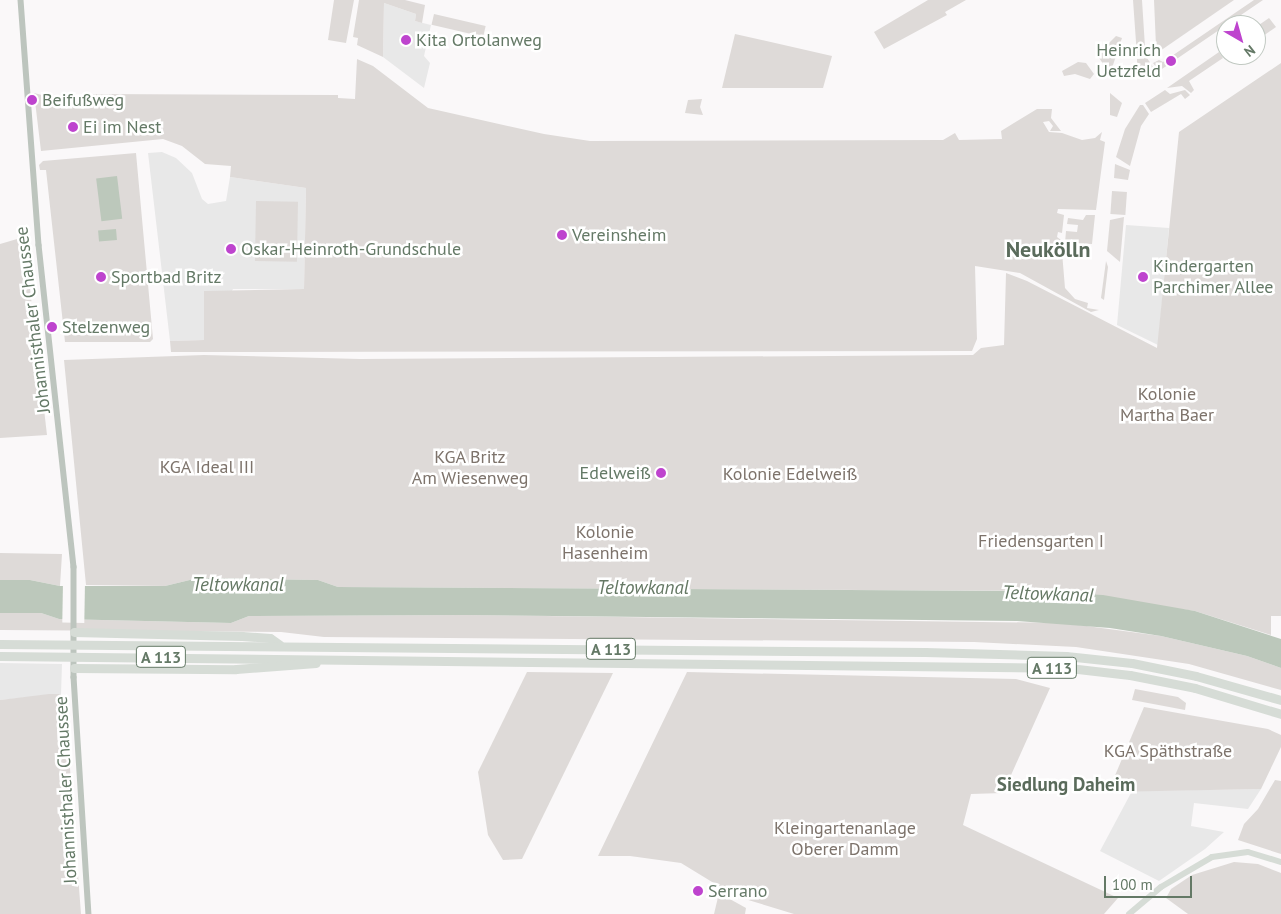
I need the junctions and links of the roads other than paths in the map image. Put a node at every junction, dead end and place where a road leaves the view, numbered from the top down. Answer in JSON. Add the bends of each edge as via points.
{"nodes":[{"id":1,"x":21,"y":0,"type":"edge"},
{"id":2,"x":74,"y":631,"type":"junction"},
{"id":3,"x":0,"y":644,"type":"edge"},
{"id":4,"x":280,"y":646,"type":"junction"},
{"id":5,"x":0,"y":656,"type":"edge"},
{"id":6,"x":322,"y":660,"type":"junction"},
{"id":7,"x":74,"y":666,"type":"junction"},
{"id":8,"x":1281,"y":700,"type":"edge"},
{"id":9,"x":1281,"y":714,"type":"edge"},
{"id":10,"x":1281,"y":862,"type":"edge"},
{"id":11,"x":88,"y":914,"type":"edge"},
{"id":12,"x":1129,"y":914,"type":"edge"}],
"edges":[{"from":1,"to":2,"type":"street","name":"Johannisthaler Chaussee","via":[[39,244],[64,448],[74,577]]},
{"from":2,"to":4,"type":"highway","via":[[270,638]]},
{"from":2,"to":7,"type":"street","name":"Johannisthaler Chaussee"},
{"from":3,"to":4,"type":"highway","number":"A 113"},
{"from":4,"to":8,"type":"highway","number":"A 113","via":[[1066,656],[1132,663],[1229,684]]},
{"from":5,"to":6,"type":"highway","number":"A 113"},
{"from":6,"to":7,"type":"highway","via":[[312,665],[236,669]]},
{"from":6,"to":9,"type":"highway","number":"A 113","via":[[1069,668],[1130,675],[1195,688]]},
{"from":7,"to":11,"type":"street","name":"Johannisthaler Chaussee"},
{"from":10,"to":12,"type":"main road","via":[[1254,853],[1235,852],[1200,862],[1150,895]]}]}
